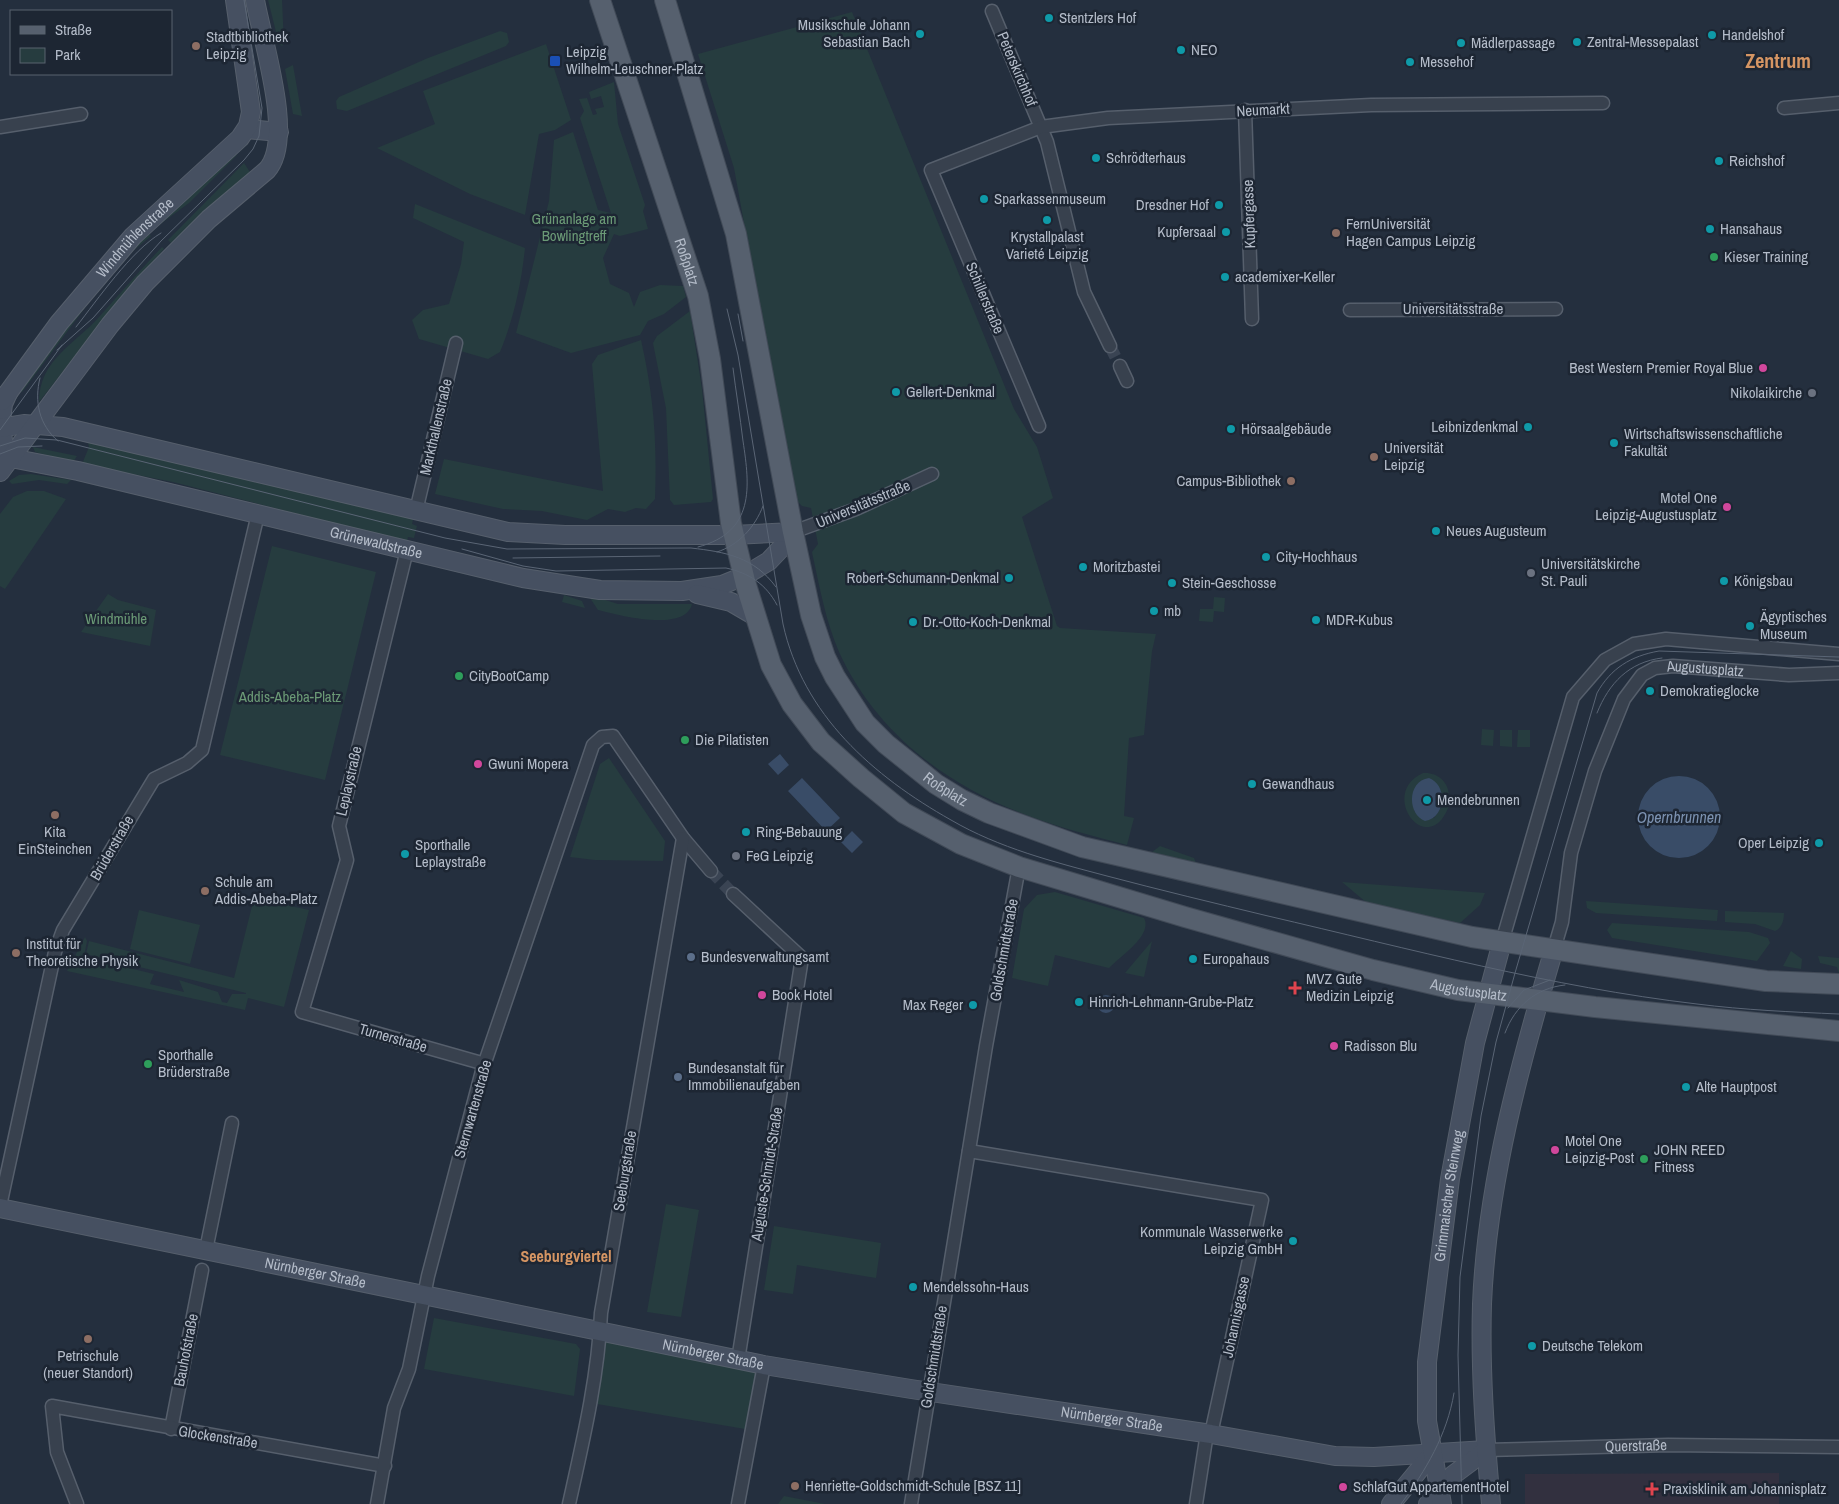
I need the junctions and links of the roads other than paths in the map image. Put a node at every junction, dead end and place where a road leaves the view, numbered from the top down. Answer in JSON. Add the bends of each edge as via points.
{"nodes":[{"id":1,"x":235,"y":0,"type":"edge"},
{"id":2,"x":255,"y":0,"type":"edge"},
{"id":3,"x":600,"y":0,"type":"edge"},
{"id":4,"x":665,"y":0,"type":"edge"},
{"id":5,"x":992,"y":12,"type":"dead end"},
{"id":6,"x":1604,"y":103,"type":"dead end"},
{"id":7,"x":1839,"y":103,"type":"edge"},
{"id":8,"x":1784,"y":108,"type":"dead end"},
{"id":9,"x":1245,"y":110,"type":"junction"},
{"id":10,"x":81,"y":114,"type":"dead end"},
{"id":11,"x":1041,"y":126,"type":"junction"},
{"id":12,"x":0,"y":127,"type":"edge"},
{"id":13,"x":247,"y":129,"type":"junction"},
{"id":14,"x":279,"y":132,"type":"junction"},
{"id":15,"x":931,"y":170,"type":"joint"},
{"id":16,"x":1556,"y":309,"type":"dead end"},
{"id":17,"x":1350,"y":310,"type":"dead end"},
{"id":18,"x":1252,"y":319,"type":"dead end"},
{"id":19,"x":456,"y":342,"type":"dead end"},
{"id":20,"x":1110,"y":346,"type":"tunnel mouth"},
{"id":21,"x":1120,"y":366,"type":"tunnel mouth"},
{"id":22,"x":1127,"y":381,"type":"dead end"},
{"id":23,"x":4,"y":398,"type":"edge"},
{"id":24,"x":34,"y":424,"type":"junction"},
{"id":25,"x":1039,"y":426,"type":"dead end"},
{"id":26,"x":1,"y":428,"type":"edge"},
{"id":27,"x":11,"y":456,"type":"junction"},
{"id":28,"x":0,"y":472,"type":"edge"},
{"id":29,"x":932,"y":474,"type":"dead end"},
{"id":30,"x":416,"y":511,"type":"junction"},
{"id":31,"x":258,"y":514,"type":"junction"},
{"id":32,"x":793,"y":532,"type":"junction"},
{"id":33,"x":733,"y":535,"type":"junction"},
{"id":34,"x":407,"y":550,"type":"junction"},
{"id":35,"x":744,"y":576,"type":"junction"},
{"id":36,"x":682,"y":591,"type":"junction"},
{"id":37,"x":755,"y":616,"type":"junction"},
{"id":38,"x":1839,"y":654,"type":"edge"},
{"id":39,"x":1839,"y":674,"type":"edge"},
{"id":40,"x":683,"y":838,"type":"junction"},
{"id":41,"x":1019,"y":867,"type":"junction"},
{"id":42,"x":711,"y":870,"type":"tunnel mouth"},
{"id":43,"x":733,"y":894,"type":"tunnel mouth"},
{"id":44,"x":1185,"y":917,"type":"joint"},
{"id":45,"x":1502,"y":942,"type":"junction"},
{"id":46,"x":1554,"y":948,"type":"junction"},
{"id":47,"x":1839,"y":984,"type":"edge"},
{"id":48,"x":1488,"y":993,"type":"junction"},
{"id":49,"x":1539,"y":1000,"type":"junction"},
{"id":50,"x":302,"y":1012,"type":"joint"},
{"id":51,"x":1839,"y":1031,"type":"edge"},
{"id":52,"x":485,"y":1064,"type":"junction"},
{"id":53,"x":232,"y":1123,"type":"dead end"},
{"id":54,"x":969,"y":1151,"type":"junction"},
{"id":55,"x":0,"y":1207,"type":"edge"},
{"id":56,"x":206,"y":1250,"type":"junction"},
{"id":57,"x":202,"y":1270,"type":"dead end"},
{"id":58,"x":425,"y":1294,"type":"junction"},
{"id":59,"x":601,"y":1332,"type":"junction"},
{"id":60,"x":738,"y":1360,"type":"junction"},
{"id":61,"x":764,"y":1365,"type":"junction"},
{"id":62,"x":929,"y":1392,"type":"junction"},
{"id":63,"x":171,"y":1429,"type":"junction"},
{"id":64,"x":1209,"y":1434,"type":"junction"},
{"id":65,"x":1839,"y":1447,"type":"edge"},
{"id":66,"x":1486,"y":1450,"type":"junction"},
{"id":67,"x":1432,"y":1454,"type":"junction"},
{"id":68,"x":385,"y":1466,"type":"junction"},
{"id":69,"x":1441,"y":1497,"type":"edge"},
{"id":70,"x":77,"y":1504,"type":"edge"},
{"id":71,"x":377,"y":1504,"type":"edge"},
{"id":72,"x":569,"y":1504,"type":"edge"},
{"id":73,"x":738,"y":1504,"type":"edge"},
{"id":74,"x":911,"y":1504,"type":"edge"},
{"id":75,"x":1196,"y":1504,"type":"edge"},
{"id":76,"x":1391,"y":1504,"type":"edge"},
{"id":77,"x":1428,"y":1504,"type":"edge"},
{"id":78,"x":1491,"y":1504,"type":"edge"}],
"edges":[{"from":1,"to":13,"type":"main road","via":[[251,112]]},
{"from":2,"to":14,"type":"main road","via":[[275,94]]},
{"from":3,"to":33,"type":"main road","name":"Roßplatz","via":[[703,314]]},
{"from":4,"to":32,"type":"main road","name":"Roßplatz","via":[[736,234]]},
{"from":5,"to":11,"type":"street","name":"Peterskirchhof"},
{"from":6,"to":9,"type":"street","name":"Neumarkt"},
{"from":7,"to":8,"type":"street"},
{"from":9,"to":11,"type":"street","name":"Neumarkt","via":[[1108,118]]},
{"from":9,"to":18,"type":"street","name":"Kupfergasse"},
{"from":10,"to":12,"type":"street"},
{"from":11,"to":15,"type":"street","name":"Neumarkt"},
{"from":11,"to":20,"type":"street","name":"Peterskirchhof","via":[[1084,292]]},
{"from":13,"to":14,"type":"main road"},
{"from":13,"to":23,"type":"main road","name":"Windmühlenstraße","via":[[133,236],[59,323]]},
{"from":14,"to":24,"type":"main road","via":[[276,155],[267,170],[209,219],[145,283]]},
{"from":15,"to":25,"type":"street","name":"Schillerstraße"},
{"from":16,"to":17,"type":"street","name":"Universitätsstraße"},
{"from":19,"to":30,"type":"street","name":"Markthallenstraße"},
{"from":21,"to":22,"type":"street"},
{"from":23,"to":26,"type":"main road","name":"Windmühlenstraße"},
{"from":24,"to":26,"type":"main road"},
{"from":24,"to":27,"type":"main road"},
{"from":24,"to":30,"type":"main road","via":[[63,427]]},
{"from":26,"to":27,"type":"main road","via":[[5,447]]},
{"from":27,"to":28,"type":"main road"},
{"from":27,"to":31,"type":"main road","name":"Grünewaldstraße"},
{"from":29,"to":32,"type":"street","name":"Universitätsstraße","via":[[856,509]]},
{"from":30,"to":33,"type":"main road","via":[[527,534]]},
{"from":31,"to":34,"type":"main road","name":"Grünewaldstraße"},
{"from":31,"to":55,"type":"street","name":"Brüderstraße","via":[[202,750],[188,763],[154,779],[64,930],[55,952]]},
{"from":32,"to":33,"type":"main road"},
{"from":32,"to":35,"type":"main road","via":[[772,558]]},
{"from":32,"to":45,"type":"main road","name":"Roßplatz","via":[[811,615],[835,677],[865,724],[911,764],[962,800],[1082,847],[1472,938]]},
{"from":33,"to":35,"type":"main road","name":"Roßplatz"},
{"from":34,"to":36,"type":"main road","name":"Grünewaldstraße","via":[[562,586],[618,591]]},
{"from":34,"to":50,"type":"street","name":"Leplaystraße","via":[[339,826],[347,860]]},
{"from":35,"to":36,"type":"main road","name":"Grünewaldstraße","via":[[710,588]]},
{"from":35,"to":37,"type":"main road","name":"Roßplatz"},
{"from":36,"to":37,"type":"main road","via":[[731,602]]},
{"from":37,"to":41,"type":"main road","name":"Roßplatz","via":[[771,665],[792,704],[821,742],[904,813],[961,844]]},
{"from":38,"to":45,"type":"street","name":"Augustusplatz","via":[[1660,639],[1634,644],[1605,660],[1573,698]]},
{"from":39,"to":46,"type":"street","name":"Augustusplatz","via":[[1788,675],[1673,666],[1655,668],[1638,678],[1624,699],[1595,771],[1571,853],[1562,922]]},
{"from":40,"to":42,"type":"street"},
{"from":40,"to":52,"type":"street","name":"Sternwartenstraße","via":[[613,736],[602,737],[593,746]]},
{"from":40,"to":59,"type":"street","name":"Seeburgstraße","via":[[601,1313]]},
{"from":41,"to":44,"type":"main road","name":"Roßplatz"},
{"from":41,"to":54,"type":"street","name":"Goldschmidtstraße"},
{"from":43,"to":60,"type":"street","name":"Auguste-Schmidt-Straße","via":[[802,958]]},
{"from":44,"to":48,"type":"main road","name":"Augustusplatz","via":[[1373,970],[1458,990]]},
{"from":45,"to":46,"type":"main road"},
{"from":45,"to":48,"type":"main road","name":"Grimmaischer Steinweg"},
{"from":46,"to":47,"type":"main road","via":[[1766,981]]},
{"from":46,"to":49,"type":"main road"},
{"from":48,"to":49,"type":"main road","name":"Augustusplatz"},
{"from":48,"to":67,"type":"main road","name":"Grimmaischer Steinweg","via":[[1475,1043],[1442,1230],[1427,1362],[1426,1412]]},
{"from":49,"to":51,"type":"main road","name":"Augustusplatz"},
{"from":49,"to":66,"type":"main road","via":[[1522,1057],[1488,1236],[1482,1302]]},
{"from":50,"to":52,"type":"street","name":"Turnerstraße"},
{"from":52,"to":58,"type":"street","name":"Sternwartenstraße"},
{"from":53,"to":56,"type":"street"},
{"from":54,"to":62,"type":"street","name":"Goldschmidtstraße"},
{"from":54,"to":64,"type":"street","name":"Johannisgasse","via":[[1262,1200]]},
{"from":55,"to":56,"type":"main road","name":"Nürnberger Straße"},
{"from":56,"to":58,"type":"main road","name":"Nürnberger Straße"},
{"from":57,"to":63,"type":"street","name":"Bauhofstraße"},
{"from":58,"to":59,"type":"main road","name":"Nürnberger Straße"},
{"from":58,"to":68,"type":"street","name":"Sternwartenstraße","via":[[409,1369],[394,1408]]},
{"from":59,"to":60,"type":"main road","name":"Nürnberger Straße"},
{"from":59,"to":72,"type":"street","name":"Seeburgstraße","via":[[591,1403]]},
{"from":60,"to":61,"type":"main road","name":"Nürnberger Straße"},
{"from":61,"to":62,"type":"main road","name":"Nürnberger Straße"},
{"from":61,"to":73,"type":"street"},
{"from":62,"to":64,"type":"main road","name":"Nürnberger Straße"},
{"from":62,"to":74,"type":"street","name":"Goldschmidtstraße"},
{"from":63,"to":68,"type":"street","name":"Glockenstraße"},
{"from":63,"to":70,"type":"street","name":"Glockenstraße","via":[[52,1406],[57,1452]]},
{"from":64,"to":67,"type":"main road","name":"Nürnberger Straße","via":[[1346,1457]]},
{"from":64,"to":75,"type":"street","name":"Johannisgasse"},
{"from":65,"to":66,"type":"street","name":"Querstraße","via":[[1668,1445]]},
{"from":66,"to":67,"type":"main road","name":"Querstraße"},
{"from":66,"to":69,"type":"main road","via":[[1460,1468]]},
{"from":66,"to":78,"type":"main road"},
{"from":67,"to":69,"type":"main road","name":"Grimmaischer Steinweg"},
{"from":67,"to":76,"type":"main road"},
{"from":68,"to":71,"type":"street","name":"Sternwartenstraße"},
{"from":69,"to":77,"type":"main road"}]}
